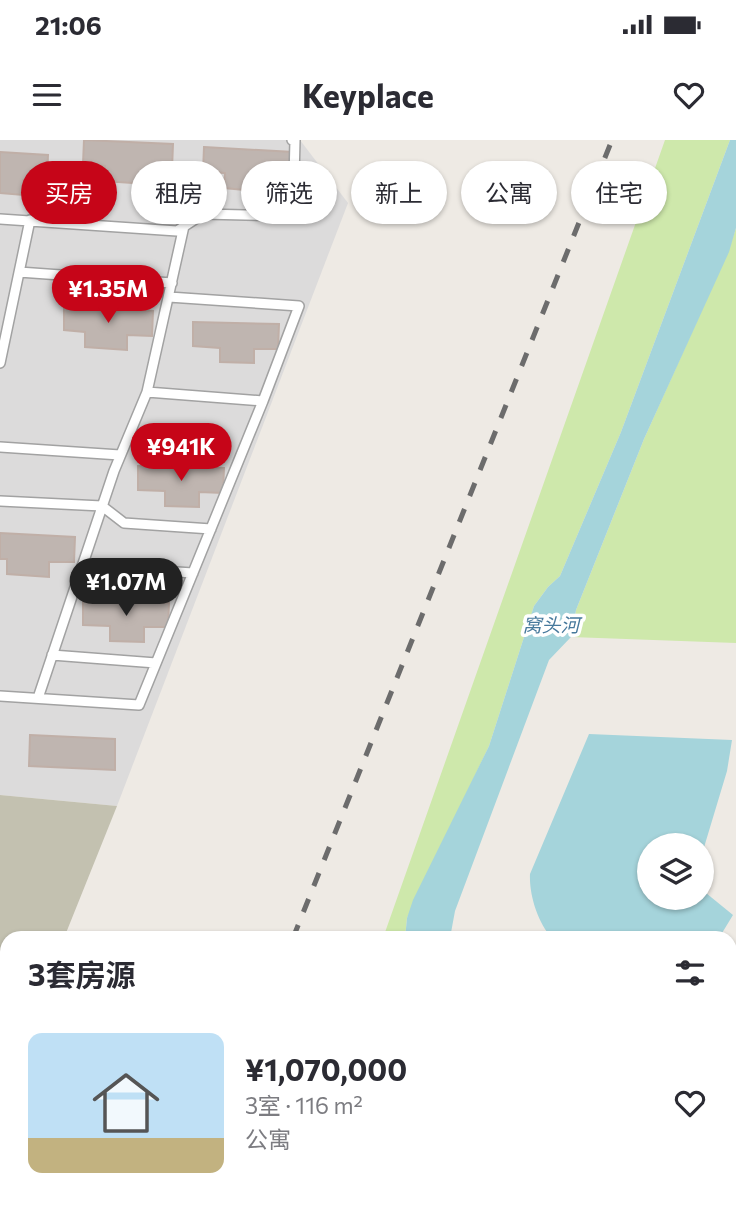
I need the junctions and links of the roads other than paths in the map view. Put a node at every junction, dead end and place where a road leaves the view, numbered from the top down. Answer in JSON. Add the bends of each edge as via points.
{"nodes":[{"id":1,"x":292,"y":140,"type":"edge"},
{"id":2,"x":0,"y":219,"type":"edge"},
{"id":3,"x":21,"y":220,"type":"edge"},
{"id":4,"x":29,"y":224,"type":"edge"},
{"id":5,"x":83,"y":224,"type":"edge"},
{"id":6,"x":184,"y":226,"type":"junction"},
{"id":7,"x":19,"y":272,"type":"junction"},
{"id":8,"x":172,"y":283,"type":"junction"},
{"id":9,"x":169,"y":297,"type":"junction"},
{"id":10,"x":0,"y":363,"type":"edge"},
{"id":11,"x":147,"y":392,"type":"junction"},
{"id":12,"x":262,"y":401,"type":"junction"},
{"id":13,"x":0,"y":447,"type":"edge"},
{"id":14,"x":120,"y":455,"type":"junction"},
{"id":15,"x":0,"y":501,"type":"edge"},
{"id":16,"x":102,"y":506,"type":"junction"},
{"id":17,"x":211,"y":529,"type":"junction"},
{"id":18,"x":82,"y":566,"type":"junction"},
{"id":19,"x":193,"y":573,"type":"junction"},
{"id":20,"x":52,"y":655,"type":"junction"},
{"id":21,"x":156,"y":663,"type":"junction"},
{"id":22,"x":0,"y":696,"type":"edge"},
{"id":23,"x":38,"y":698,"type":"junction"}],
"edges":[{"from":1,"to":6,"type":"lane","via":[[293,216],[203,214]]},
{"from":2,"to":3,"type":"lane"},
{"from":4,"to":7,"type":"lane"},
{"from":5,"to":6,"type":"lane","via":[[177,231]]},
{"from":6,"to":8,"type":"lane"},
{"from":7,"to":8,"type":"lane"},
{"from":7,"to":10,"type":"lane"},
{"from":8,"to":9,"type":"lane"},
{"from":9,"to":11,"type":"lane"},
{"from":9,"to":12,"type":"lane","via":[[299,306]]},
{"from":11,"to":12,"type":"lane"},
{"from":11,"to":14,"type":"lane"},
{"from":12,"to":17,"type":"lane"},
{"from":13,"to":14,"type":"lane"},
{"from":14,"to":16,"type":"lane"},
{"from":15,"to":16,"type":"lane"},
{"from":16,"to":17,"type":"lane","via":[[124,523]]},
{"from":16,"to":18,"type":"lane"},
{"from":17,"to":19,"type":"lane"},
{"from":18,"to":19,"type":"lane"},
{"from":18,"to":20,"type":"lane"},
{"from":19,"to":21,"type":"lane"},
{"from":20,"to":21,"type":"lane"},
{"from":20,"to":23,"type":"lane"},
{"from":21,"to":23,"type":"lane","via":[[139,705]]},
{"from":22,"to":23,"type":"lane"}]}
